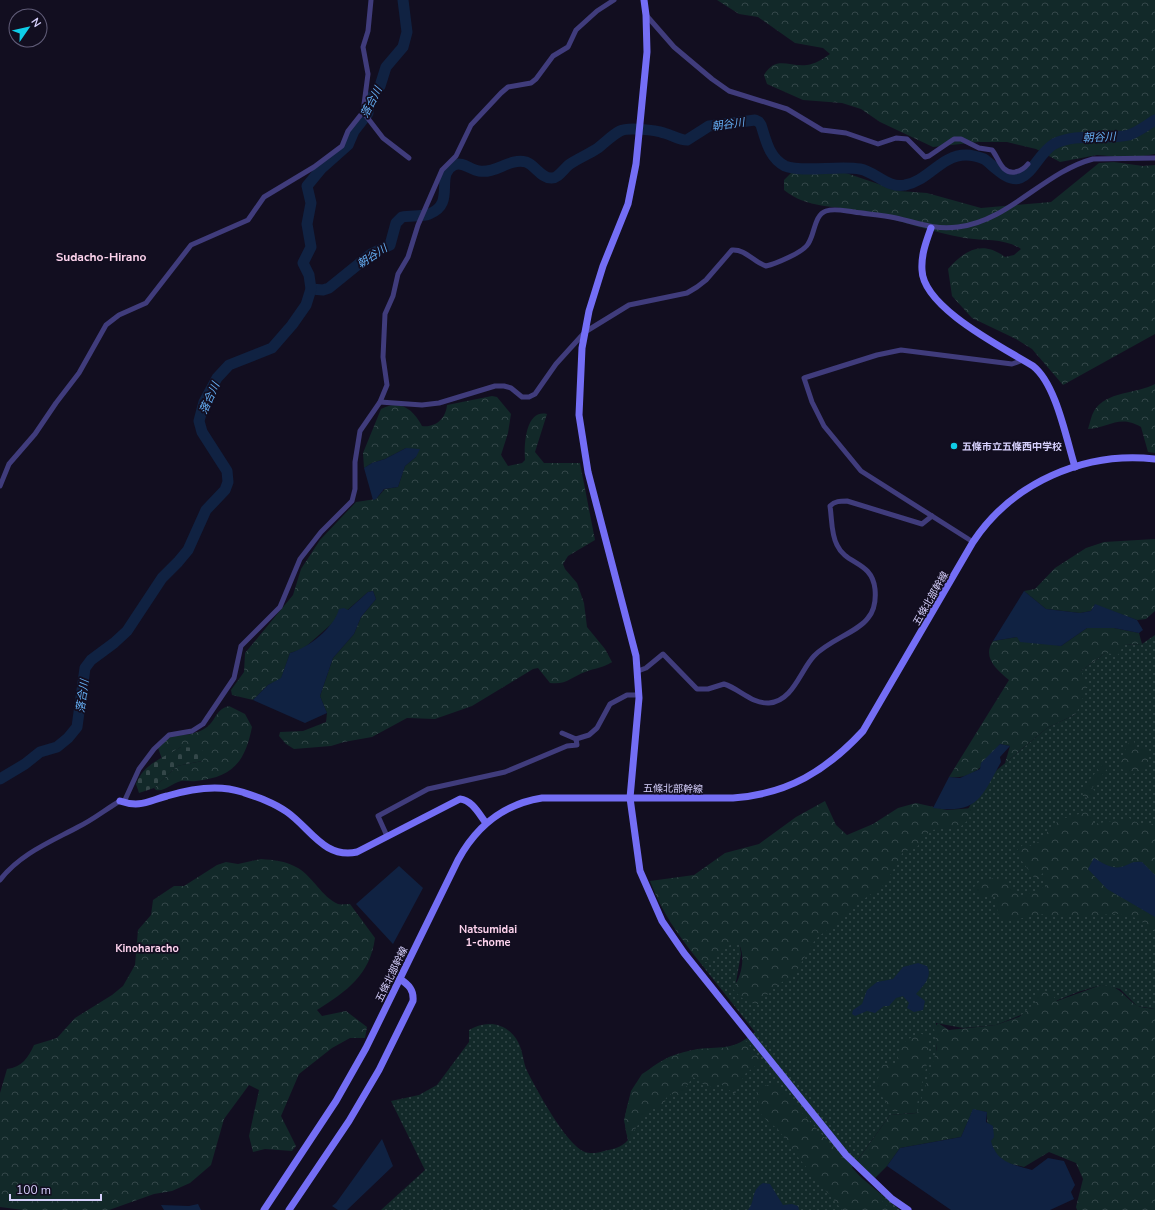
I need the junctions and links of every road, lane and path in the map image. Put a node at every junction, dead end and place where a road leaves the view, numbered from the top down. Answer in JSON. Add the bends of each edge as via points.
{"nodes":[{"id":1,"x":371,"y":0,"type":"edge"},
{"id":2,"x":614,"y":0,"type":"edge"},
{"id":3,"x":644,"y":0,"type":"edge"},
{"id":4,"x":646,"y":15,"type":"junction"},
{"id":5,"x":364,"y":112,"type":"junction"},
{"id":6,"x":409,"y":158,"type":"dead end"},
{"id":7,"x":1155,"y":158,"type":"edge"},
{"id":8,"x":1028,"y":164,"type":"dead end"},
{"id":9,"x":931,"y":228,"type":"junction"},
{"id":10,"x":585,"y":332,"type":"junction"},
{"id":11,"x":1023,"y":360,"type":"junction"},
{"id":12,"x":380,"y":402,"type":"junction"},
{"id":13,"x":1155,"y":458,"type":"edge"},
{"id":14,"x":1075,"y":466,"type":"junction"},
{"id":15,"x":0,"y":486,"type":"edge"},
{"id":16,"x":932,"y":516,"type":"junction"},
{"id":17,"x":973,"y":542,"type":"junction"},
{"id":18,"x":638,"y":671,"type":"junction"},
{"id":19,"x":639,"y":695,"type":"junction"},
{"id":20,"x":562,"y":733,"type":"dead end"},
{"id":21,"x":576,"y":739,"type":"junction"},
{"id":22,"x":630,"y":798,"type":"junction"},
{"id":23,"x":122,"y":801,"type":"junction"},
{"id":24,"x":486,"y":823,"type":"junction"},
{"id":25,"x":387,"y":836,"type":"junction"},
{"id":26,"x":0,"y":880,"type":"edge"},
{"id":27,"x":400,"y":979,"type":"junction"},
{"id":28,"x":264,"y":1210,"type":"edge"},
{"id":29,"x":289,"y":1210,"type":"edge"},
{"id":30,"x":908,"y":1210,"type":"edge"}],
"edges":[{"from":1,"to":5,"type":"street","via":[[364,47],[368,74]]},
{"from":2,"to":12,"type":"street","via":[[576,30],[568,47],[553,56],[536,79],[531,83],[508,87],[476,119],[467,131],[456,156],[442,170],[384,314],[383,357],[386,385]]},
{"from":3,"to":4,"type":"street"},
{"from":4,"to":8,"type":"street","via":[[674,47],[719,85],[741,96],[787,109],[822,130],[846,133],[878,144],[902,137],[925,157],[948,142],[961,139],[980,148],[992,150],[1001,167],[1010,173],[1021,171]]},
{"from":4,"to":10,"type":"street","via":[[647,52],[640,138],[628,204],[595,289]]},
{"from":5,"to":6,"type":"street","via":[[388,143]]},
{"from":5,"to":15,"type":"street","via":[[337,150],[264,197],[248,220],[191,245],[146,303],[112,319],[106,325],[79,373],[36,434],[9,464]]},
{"from":7,"to":9,"type":"street","via":[[1098,159],[1082,162],[978,224]]},
{"from":9,"to":10,"type":"street","via":[[895,218],[840,210],[825,211],[820,214],[808,246],[801,251],[766,266],[743,252],[732,250],[706,280],[687,293],[629,305]]},
{"from":9,"to":11,"type":"street","via":[[924,248],[922,270],[928,287],[943,306],[960,321]]},
{"from":10,"to":12,"type":"street","via":[[556,364],[535,394],[529,397],[522,397],[511,388],[495,386],[439,403],[422,405]]},
{"from":10,"to":18,"type":"street","via":[[579,395],[584,452],[633,638]]},
{"from":11,"to":14,"type":"street","via":[[1038,370],[1049,385]]},
{"from":11,"to":16,"type":"street","via":[[1012,364],[901,350],[804,378],[824,426],[853,463],[874,480]]},
{"from":12,"to":23,"type":"street","via":[[360,431],[352,501],[321,532],[300,559],[280,607],[242,646],[234,678],[203,724],[192,731],[169,735],[154,749],[139,769]]},
{"from":13,"to":14,"type":"street","name":"五條北部幹線","via":[[1105,458]]},
{"from":14,"to":17,"type":"street","name":"五條北部幹線","via":[[1043,480],[1010,500],[994,514]]},
{"from":16,"to":17,"type":"street"},
{"from":16,"to":18,"type":"street","via":[[922,524],[847,501],[830,506],[837,546],[841,552],[866,568],[871,577],[876,596],[874,609],[868,619],[820,650],[803,669],[792,689],[778,700],[769,703],[758,702],[724,684],[708,689],[696,688],[663,654],[646,668]]},
{"from":17,"to":22,"type":"street","name":"五條北部幹線","via":[[863,731],[822,768],[805,779],[757,796]]},
{"from":18,"to":19,"type":"street"},
{"from":19,"to":21,"type":"street","via":[[628,695],[610,704],[597,728],[589,735]]},
{"from":19,"to":22,"type":"street"},
{"from":20,"to":21,"type":"street"},
{"from":21,"to":25,"type":"street","via":[[577,745],[567,746],[505,772],[423,791],[378,816]]},
{"from":22,"to":24,"type":"street","name":"五條北部幹線","via":[[557,796],[532,799]]},
{"from":22,"to":30,"type":"street","via":[[640,870],[662,921],[684,953],[846,1155],[892,1199]]},
{"from":23,"to":25,"type":"street","via":[[143,804],[168,795],[201,789],[231,789],[279,807],[295,818],[322,844],[337,853],[357,852]]},
{"from":23,"to":26,"type":"street","via":[[20,860]]},
{"from":24,"to":25,"type":"street","via":[[469,802],[460,799]]},
{"from":24,"to":27,"type":"street","name":"五條北部幹線","via":[[458,860]]},
{"from":27,"to":28,"type":"street","name":"五條北部幹線","via":[[336,1101]]},
{"from":27,"to":29,"type":"street","via":[[411,988],[414,994],[413,1001],[379,1070],[349,1121]]}]}
